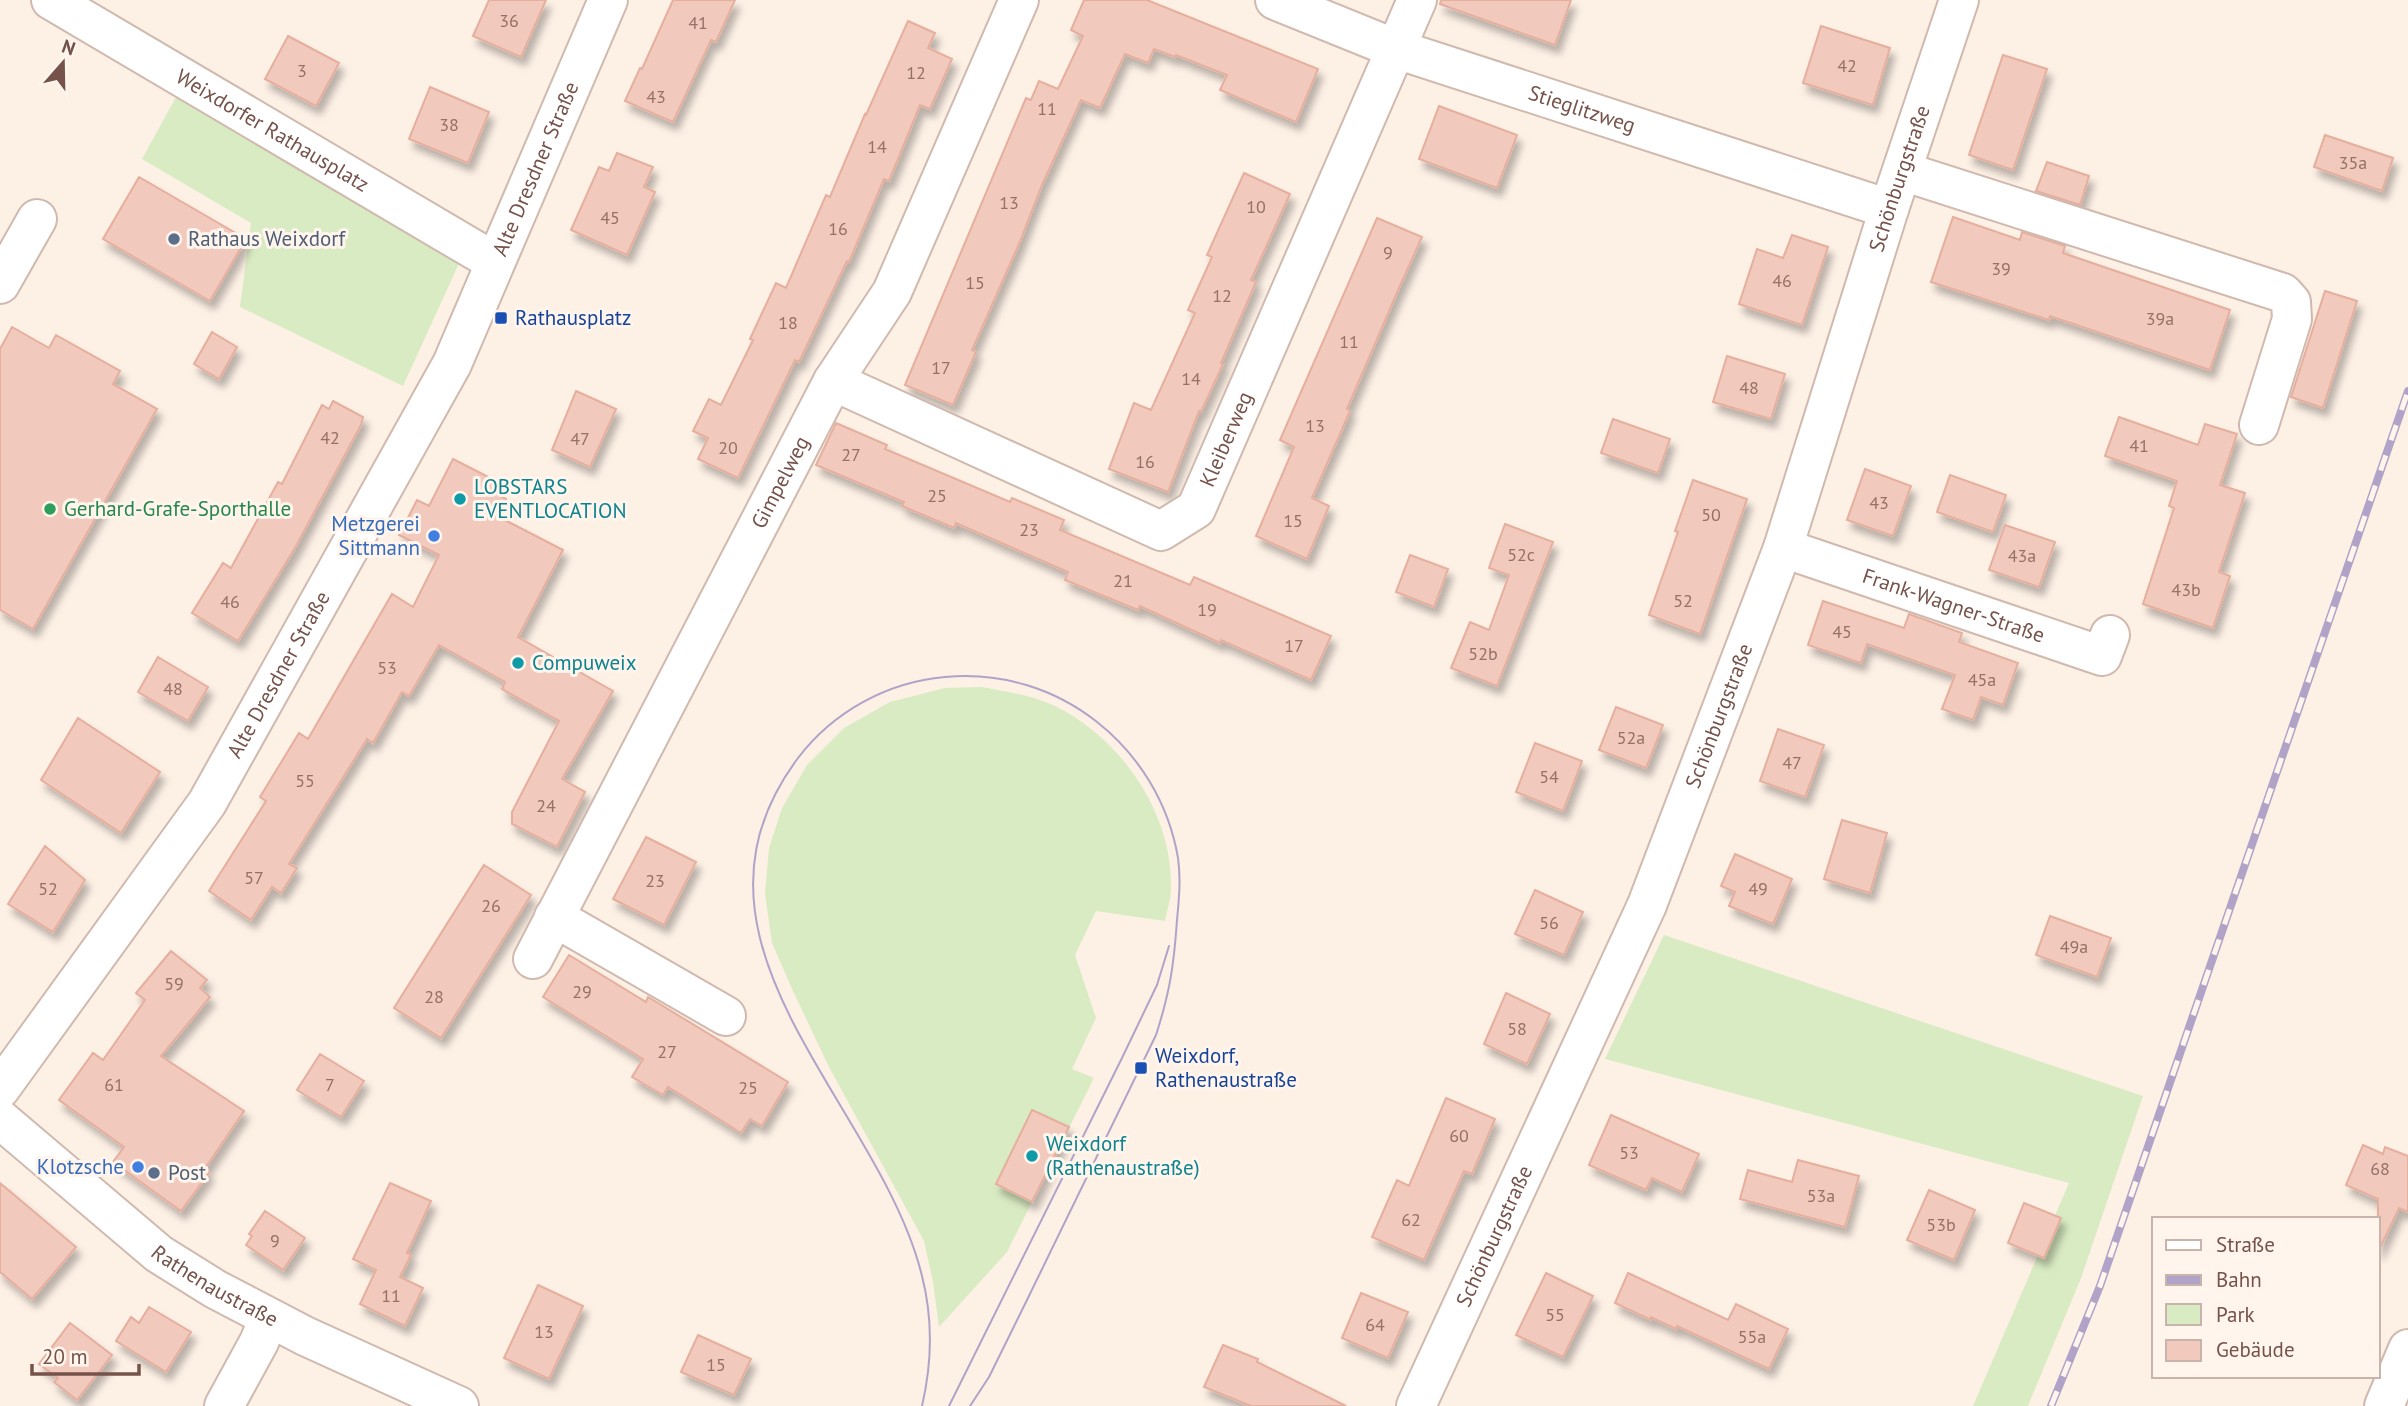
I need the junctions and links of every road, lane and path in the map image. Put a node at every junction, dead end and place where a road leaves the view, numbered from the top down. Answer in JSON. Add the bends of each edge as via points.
{"nodes":[{"id":1,"x":51,"y":0,"type":"edge"},
{"id":2,"x":608,"y":0,"type":"edge"},
{"id":3,"x":1019,"y":0,"type":"edge"},
{"id":4,"x":1276,"y":0,"type":"edge"},
{"id":5,"x":1417,"y":0,"type":"edge"},
{"id":6,"x":1959,"y":0,"type":"edge"},
{"id":7,"x":1396,"y":49,"type":"junction"},
{"id":8,"x":1902,"y":171,"type":"junction"},
{"id":9,"x":1889,"y":209,"type":"junction"},
{"id":10,"x":37,"y":219,"type":"dead end"},
{"id":11,"x":495,"y":262,"type":"junction"},
{"id":12,"x":0,"y":284,"type":"edge"},
{"id":13,"x":832,"y":381,"type":"junction"},
{"id":14,"x":2259,"y":425,"type":"dead end"},
{"id":15,"x":1783,"y":548,"type":"junction"},
{"id":16,"x":2110,"y":635,"type":"dead end"},
{"id":17,"x":554,"y":918,"type":"junction"},
{"id":18,"x":533,"y":959,"type":"dead end"},
{"id":19,"x":726,"y":1016,"type":"dead end"},
{"id":20,"x":0,"y":1088,"type":"edge"},
{"id":21,"x":0,"y":1119,"type":"edge"},
{"id":22,"x":269,"y":1318,"type":"junction"},
{"id":23,"x":2408,"y":1349,"type":"edge"},
{"id":24,"x":224,"y":1406,"type":"edge"},
{"id":25,"x":459,"y":1406,"type":"edge"},
{"id":26,"x":1416,"y":1406,"type":"edge"},
{"id":27,"x":2384,"y":1406,"type":"edge"}],
"edges":[{"from":1,"to":11,"type":"street","name":"Weixdorfer Rathausplatz"},
{"from":2,"to":11,"type":"street","name":"Alte Dresdner Straße"},
{"from":3,"to":13,"type":"street","name":"Gimpelweg","via":[[892,292]]},
{"from":4,"to":7,"type":"street","name":"Stieglitzweg"},
{"from":5,"to":7,"type":"street","name":"Kleiberweg"},
{"from":6,"to":8,"type":"street","name":"Schönburgstraße"},
{"from":7,"to":9,"type":"street","name":"Stieglitzweg"},
{"from":7,"to":13,"type":"street","name":"Kleiberweg","via":[[1196,509],[1161,531]]},
{"from":8,"to":9,"type":"street","name":"Schönburgstraße"},
{"from":8,"to":14,"type":"street","via":[[2283,293],[2291,302],[2292,319]]},
{"from":9,"to":15,"type":"street","name":"Schönburgstraße"},
{"from":10,"to":12,"type":"street"},
{"from":11,"to":20,"type":"street","name":"Alte Dresdner Straße","via":[[452,364],[207,803]]},
{"from":13,"to":17,"type":"street","name":"Gimpelweg"},
{"from":15,"to":16,"type":"street","name":"Frank-Wagner-Straße","via":[[2102,656]]},
{"from":15,"to":26,"type":"street","name":"Schönburgstraße","via":[[1647,905]]},
{"from":17,"to":18,"type":"street","name":"Gimpelweg"},
{"from":17,"to":19,"type":"street"},
{"from":21,"to":22,"type":"street","name":"Rathenaustraße","via":[[159,1254]]},
{"from":22,"to":24,"type":"street"},
{"from":22,"to":25,"type":"street","name":"Rathenaustraße"},
{"from":23,"to":27,"type":"street"}]}
